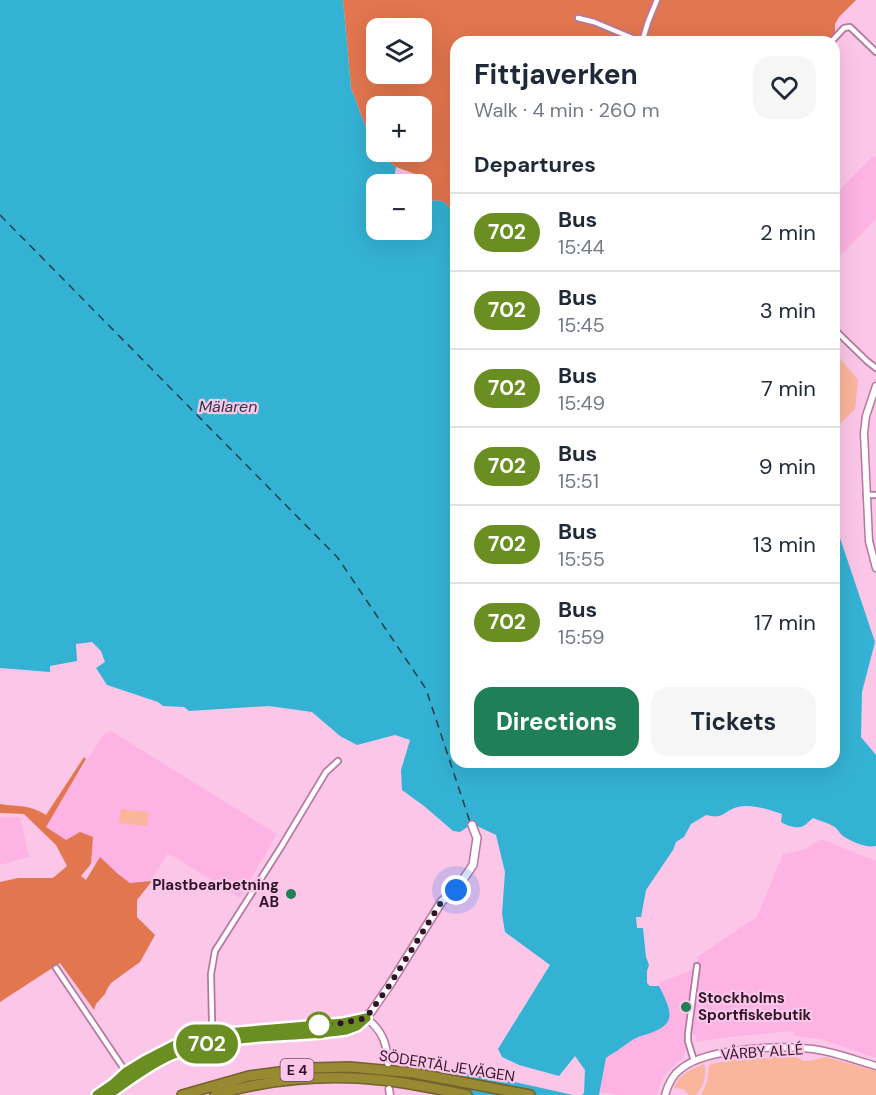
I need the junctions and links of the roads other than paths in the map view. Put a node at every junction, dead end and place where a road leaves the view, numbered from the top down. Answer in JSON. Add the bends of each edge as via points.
{"nodes":[{"id":1,"x":657,"y":0,"type":"edge"},
{"id":2,"x":578,"y":18,"type":"dead end"},
{"id":3,"x":628,"y":36,"type":"edge"},
{"id":4,"x":644,"y":36,"type":"edge"},
{"id":5,"x":837,"y":36,"type":"edge"},
{"id":6,"x":876,"y":52,"type":"edge"},
{"id":7,"x":840,"y":334,"type":"edge"},
{"id":8,"x":876,"y":368,"type":"edge"},
{"id":9,"x":876,"y":386,"type":"edge"},
{"id":10,"x":866,"y":495,"type":"junction"},
{"id":11,"x":876,"y":495,"type":"edge"},
{"id":12,"x":876,"y":568,"type":"edge"},
{"id":13,"x":338,"y":761,"type":"dead end"},
{"id":14,"x":472,"y":825,"type":"dead end"},
{"id":15,"x":697,"y":966,"type":"dead end"},
{"id":16,"x":56,"y":968,"type":"dead end"},
{"id":17,"x":366,"y":1018,"type":"junction"},
{"id":18,"x":214,"y":1038,"type":"junction"},
{"id":19,"x":694,"y":1061,"type":"junction"},
{"id":20,"x":388,"y":1063,"type":"dead end"},
{"id":21,"x":876,"y":1066,"type":"edge"},
{"id":22,"x":126,"y":1072,"type":"junction"},
{"id":23,"x":131,"y":1079,"type":"junction"},
{"id":24,"x":97,"y":1095,"type":"edge"},
{"id":25,"x":108,"y":1095,"type":"edge"},
{"id":26,"x":182,"y":1095,"type":"edge"},
{"id":27,"x":215,"y":1095,"type":"edge"},
{"id":28,"x":467,"y":1095,"type":"edge"},
{"id":29,"x":530,"y":1095,"type":"edge"},
{"id":30,"x":665,"y":1095,"type":"edge"}],
"edges":[{"from":1,"to":4,"type":"street"},
{"from":2,"to":3,"type":"street"},
{"from":5,"to":6,"type":"street","via":[[850,27]]},
{"from":7,"to":8,"type":"street"},
{"from":9,"to":10,"type":"street","via":[[864,433]]},
{"from":10,"to":11,"type":"street"},
{"from":10,"to":12,"type":"street","via":[[869,541]]},
{"from":13,"to":18,"type":"street","via":[[326,772],[215,951],[211,974]]},
{"from":14,"to":17,"type":"main road","via":[[477,838],[473,865],[456,890],[442,901]]},
{"from":15,"to":19,"type":"street","via":[[688,1034]]},
{"from":16,"to":22,"type":"street"},
{"from":17,"to":18,"type":"main road","via":[[346,1030]]},
{"from":17,"to":20,"type":"street","via":[[384,1039]]},
{"from":18,"to":22,"type":"main road","via":[[175,1045]]},
{"from":18,"to":23,"type":"main road","via":[[170,1055]]},
{"from":19,"to":21,"type":"street","name":"VÅRBY ALLÉ","via":[[737,1051],[785,1047],[823,1051]]},
{"from":19,"to":30,"type":"street","name":"VÅRBY ALLÉ","via":[[673,1076]]},
{"from":22,"to":23,"type":"street"},
{"from":22,"to":24,"type":"main road"},
{"from":23,"to":25,"type":"main road"},
{"from":26,"to":29,"type":"highway","name":"SÖDERTÄLJEVÄGEN","number":"E 4","via":[[249,1076],[312,1068],[414,1072]]},
{"from":27,"to":28,"type":"highway","name":"SÖDERTÄLJEVÄGEN","number":"E 4","via":[[311,1079],[379,1080]]}]}
